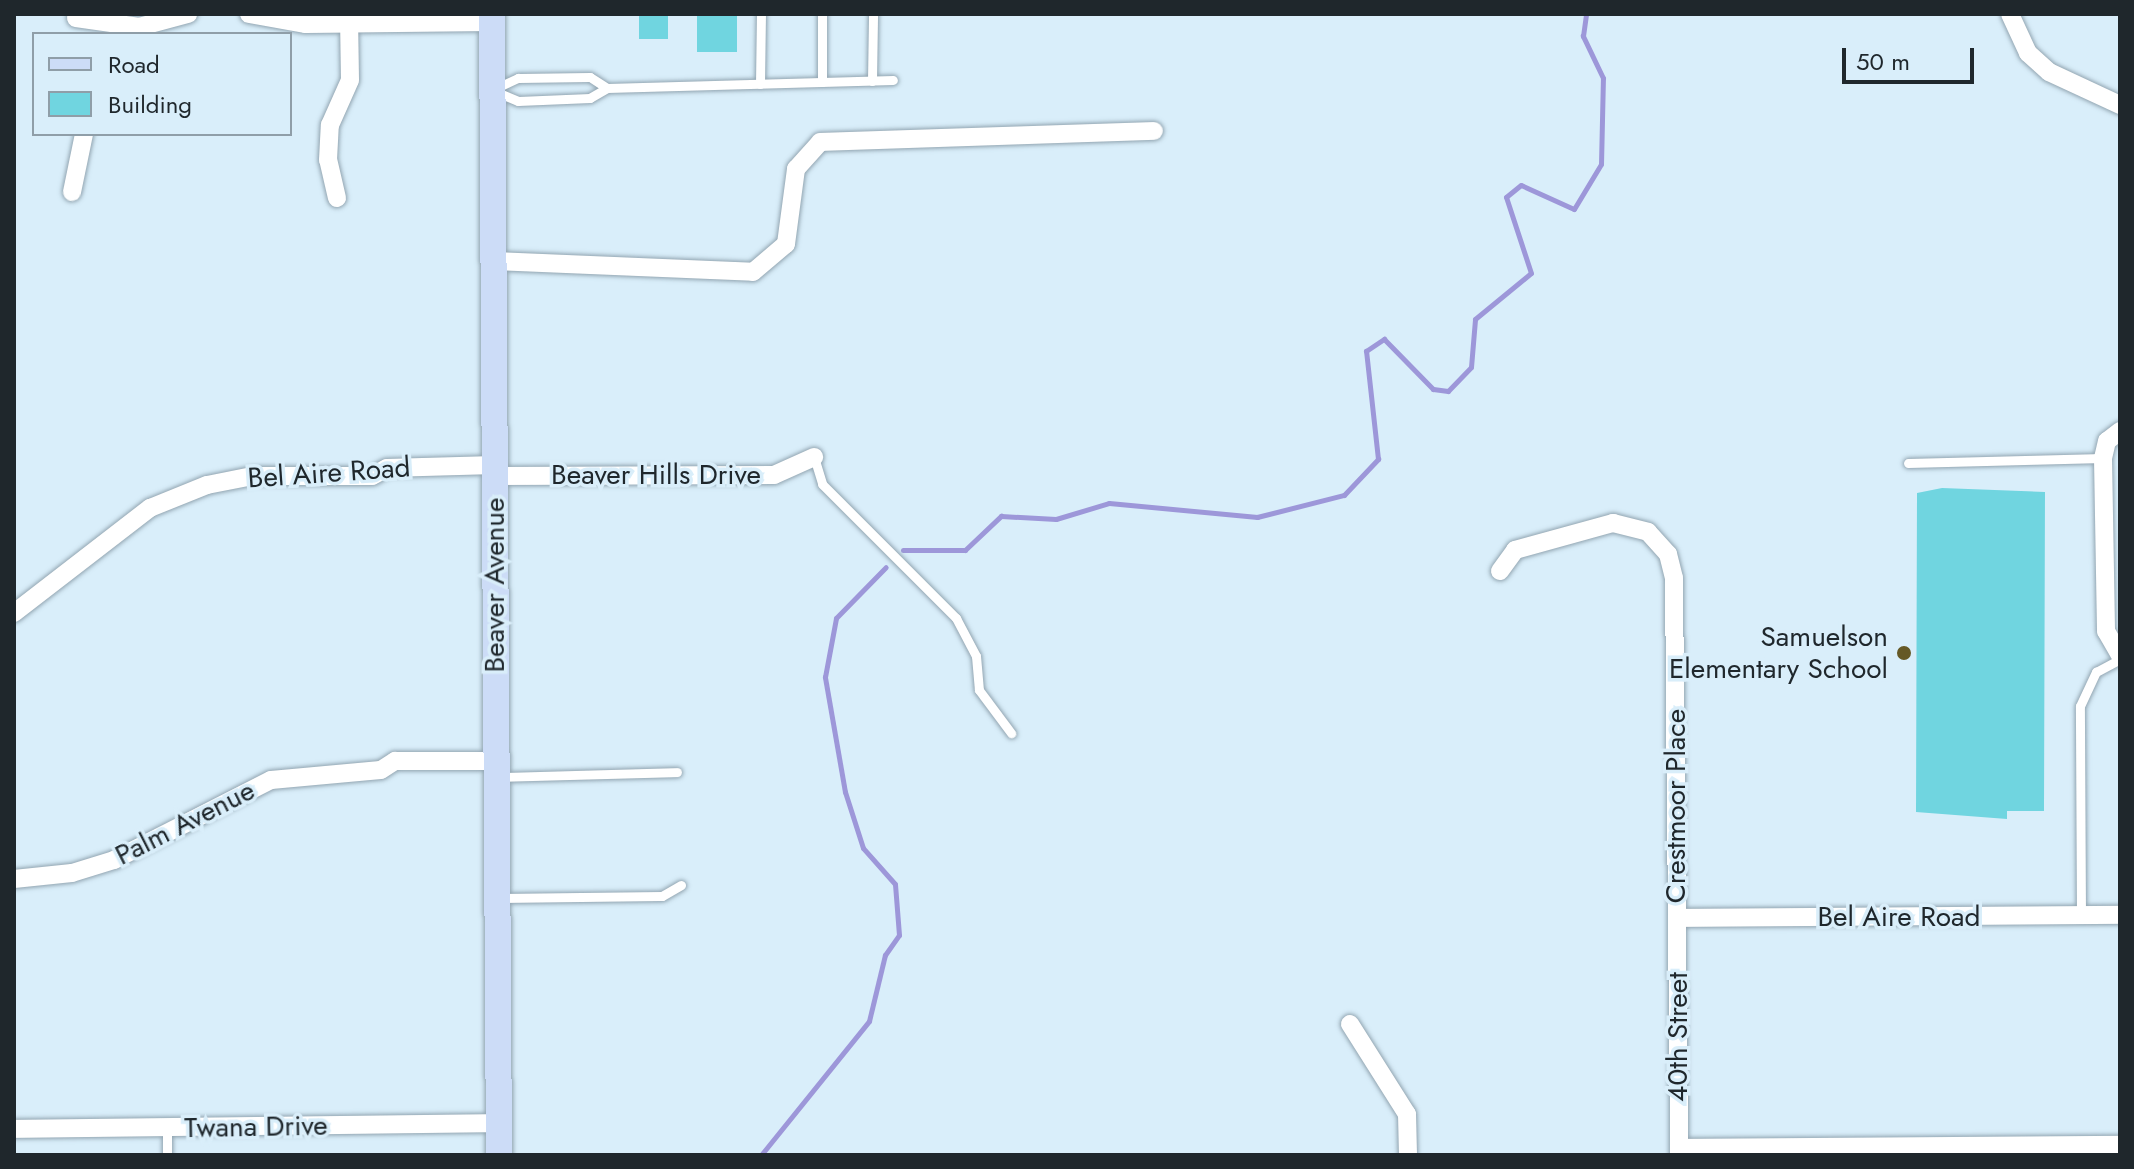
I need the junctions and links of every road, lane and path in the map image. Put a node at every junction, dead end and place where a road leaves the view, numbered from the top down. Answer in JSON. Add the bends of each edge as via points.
{"nodes":[{"id":1,"x":188,"y":14,"type":"edge"},
{"id":2,"x":249,"y":14,"type":"edge"},
{"id":3,"x":761,"y":14,"type":"edge"},
{"id":4,"x":822,"y":14,"type":"edge"},
{"id":5,"x":873,"y":14,"type":"edge"},
{"id":6,"x":2010,"y":14,"type":"edge"},
{"id":7,"x":492,"y":18,"type":"edge"},
{"id":8,"x":349,"y":19,"type":"edge"},
{"id":9,"x":74,"y":22,"type":"edge"},
{"id":10,"x":893,"y":80,"type":"dead end"},
{"id":11,"x":872,"y":81,"type":"junction"},
{"id":12,"x":822,"y":82,"type":"junction"},
{"id":13,"x":760,"y":84,"type":"junction"},
{"id":14,"x":607,"y":88,"type":"junction"},
{"id":15,"x":492,"y":90,"type":"junction"},
{"id":16,"x":2120,"y":105,"type":"edge"},
{"id":17,"x":1154,"y":131,"type":"dead end"},
{"id":18,"x":84,"y":136,"type":"edge"},
{"id":19,"x":72,"y":192,"type":"dead end"},
{"id":20,"x":337,"y":198,"type":"dead end"},
{"id":21,"x":494,"y":261,"type":"junction"},
{"id":22,"x":2120,"y":431,"type":"edge"},
{"id":23,"x":814,"y":457,"type":"joint"},
{"id":24,"x":2103,"y":458,"type":"junction"},
{"id":25,"x":1908,"y":463,"type":"dead end"},
{"id":26,"x":495,"y":470,"type":"junction"},
{"id":27,"x":1500,"y":571,"type":"dead end"},
{"id":28,"x":14,"y":613,"type":"edge"},
{"id":29,"x":2120,"y":657,"type":"edge"},
{"id":30,"x":1011,"y":733,"type":"dead end"},
{"id":31,"x":497,"y":769,"type":"junction"},
{"id":32,"x":677,"y":772,"type":"dead end"},
{"id":33,"x":14,"y":879,"type":"edge"},
{"id":34,"x":681,"y":885,"type":"dead end"},
{"id":35,"x":497,"y":898,"type":"junction"},
{"id":36,"x":2120,"y":915,"type":"edge"},
{"id":37,"x":2081,"y":916,"type":"junction"},
{"id":38,"x":1677,"y":918,"type":"junction"},
{"id":39,"x":1350,"y":1024,"type":"dead end"},
{"id":40,"x":498,"y":1123,"type":"junction"},
{"id":41,"x":167,"y":1128,"type":"junction"},
{"id":42,"x":14,"y":1129,"type":"edge"},
{"id":43,"x":2120,"y":1145,"type":"edge"},
{"id":44,"x":1679,"y":1152,"type":"edge"},
{"id":45,"x":167,"y":1155,"type":"edge"},
{"id":46,"x":499,"y":1155,"type":"edge"},
{"id":47,"x":1408,"y":1155,"type":"edge"}],
"edges":[{"from":1,"to":9,"type":"street","via":[[139,27]]},
{"from":2,"to":8,"type":"street","via":[[278,22]]},
{"from":3,"to":13,"type":"lane"},
{"from":4,"to":12,"type":"lane"},
{"from":5,"to":11,"type":"lane"},
{"from":6,"to":16,"type":"street","via":[[2028,53],[2049,72]]},
{"from":7,"to":8,"type":"street"},
{"from":7,"to":15,"type":"main road","name":"Beaver Avenue"},
{"from":8,"to":20,"type":"street","via":[[350,80],[330,125],[328,160]]},
{"from":10,"to":11,"type":"lane"},
{"from":11,"to":12,"type":"lane"},
{"from":12,"to":13,"type":"lane"},
{"from":13,"to":14,"type":"lane"},
{"from":14,"to":15,"type":"lane","via":[[590,98],[518,101]]},
{"from":14,"to":15,"type":"lane","via":[[590,77],[561,77],[518,78]]},
{"from":15,"to":21,"type":"main road","name":"Beaver Avenue"},
{"from":17,"to":21,"type":"street","via":[[820,142],[796,169],[786,244],[753,272]]},
{"from":18,"to":19,"type":"street"},
{"from":21,"to":26,"type":"main road","name":"Beaver Avenue"},
{"from":22,"to":24,"type":"street","via":[[2107,441]]},
{"from":23,"to":26,"type":"street","name":"Beaver Hills Drive","via":[[774,475]]},
{"from":23,"to":30,"type":"lane","via":[[822,484],[956,618],[976,656],[979,690]]},
{"from":24,"to":25,"type":"lane"},
{"from":24,"to":29,"type":"street","via":[[2106,631]]},
{"from":26,"to":28,"type":"street","name":"Bel Aire Road","via":[[387,468],[372,476],[253,476],[207,485],[150,508],[108,537],[69,576]]},
{"from":26,"to":31,"type":"main road","name":"Beaver Avenue"},
{"from":27,"to":38,"type":"street","name":"Crestmoor Place","via":[[1515,550],[1613,523],[1648,532],[1668,554],[1674,578]]},
{"from":29,"to":37,"type":"lane","via":[[2096,672],[2080,706]]},
{"from":31,"to":32,"type":"lane"},
{"from":31,"to":33,"type":"street","name":"Palm Avenue","via":[[395,761],[381,770],[271,780],[114,860],[72,873]]},
{"from":31,"to":35,"type":"main road","name":"Beaver Avenue"},
{"from":34,"to":35,"type":"lane","via":[[662,896]]},
{"from":35,"to":40,"type":"main road","name":"Beaver Avenue"},
{"from":36,"to":37,"type":"street","name":"Bel Aire Road"},
{"from":37,"to":38,"type":"street","name":"Bel Aire Road"},
{"from":38,"to":44,"type":"street","name":"40th Street"},
{"from":39,"to":47,"type":"street","via":[[1407,1114]]},
{"from":40,"to":41,"type":"street","name":"Twana Drive"},
{"from":40,"to":46,"type":"main road","name":"Beaver Avenue"},
{"from":41,"to":42,"type":"street","name":"Twana Drive"},
{"from":41,"to":45,"type":"lane"},
{"from":43,"to":44,"type":"street"}]}
